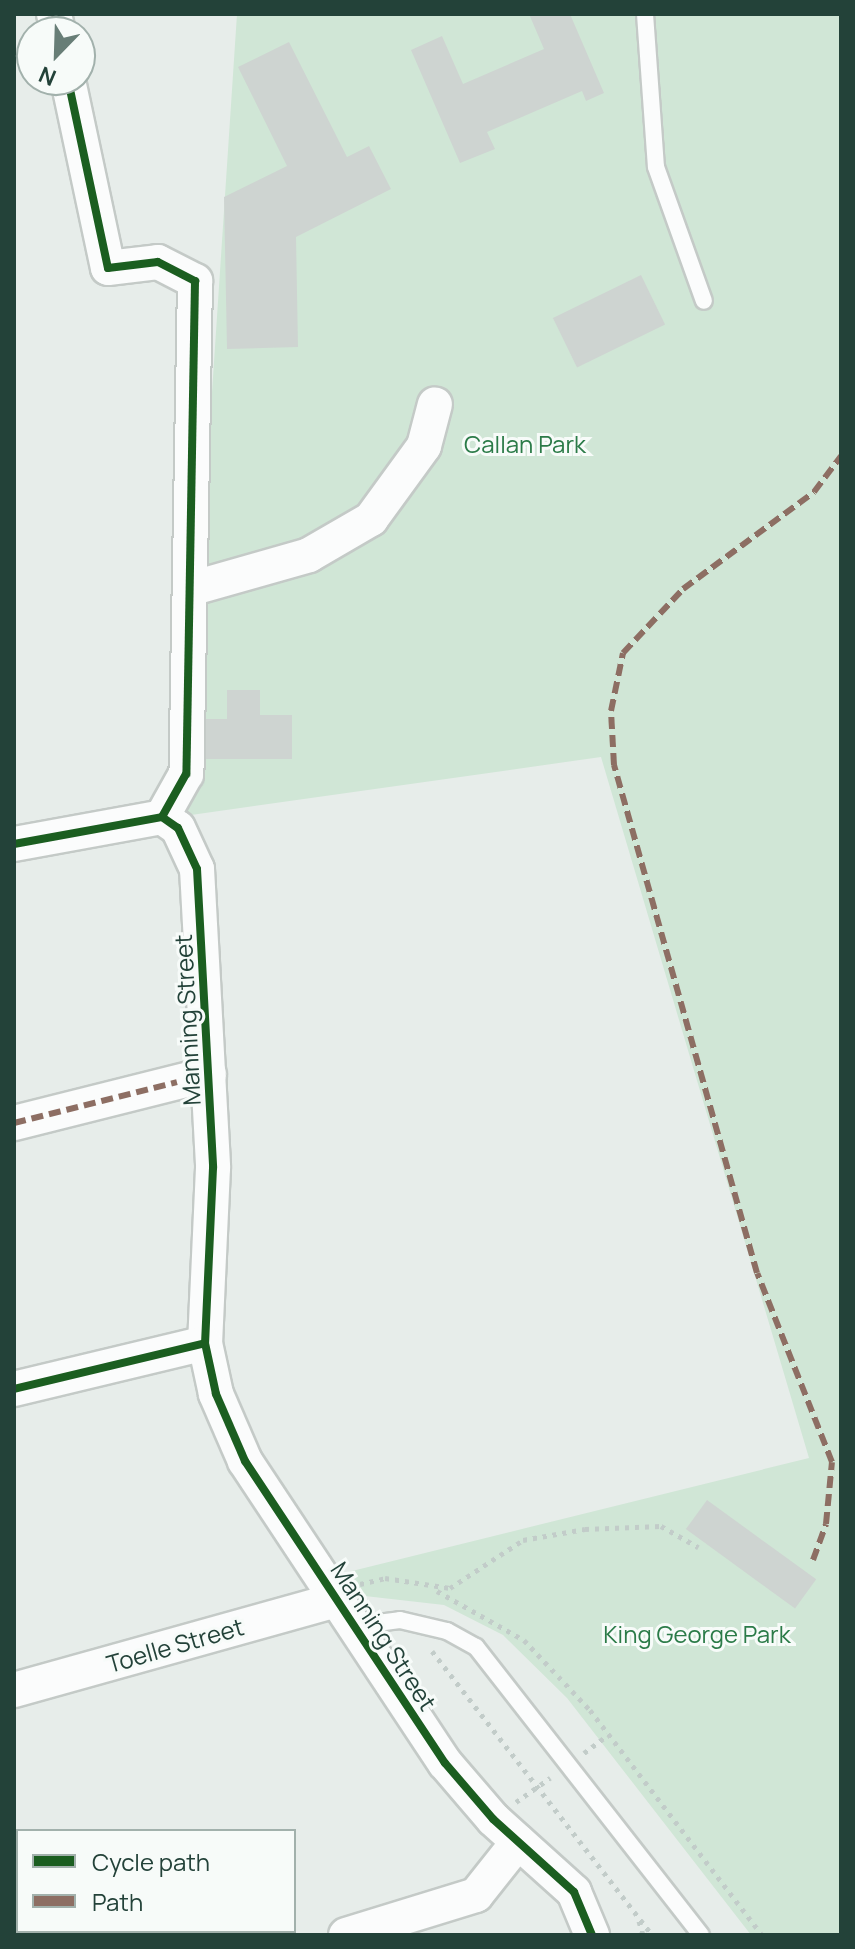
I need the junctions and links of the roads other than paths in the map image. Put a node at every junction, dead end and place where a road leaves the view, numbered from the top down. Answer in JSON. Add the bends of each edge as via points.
{"nodes":[{"id":1,"x":645,"y":14,"type":"edge"},
{"id":2,"x":71,"y":96,"type":"edge"},
{"id":3,"x":704,"y":301,"type":"dead end"},
{"id":4,"x":435,"y":404,"type":"dead end"},
{"id":5,"x":190,"y":589,"type":"junction"},
{"id":6,"x":162,"y":817,"type":"junction"},
{"id":7,"x":14,"y":844,"type":"edge"},
{"id":8,"x":209,"y":1074,"type":"junction"},
{"id":9,"x":14,"y":1123,"type":"edge"},
{"id":10,"x":205,"y":1343,"type":"junction"},
{"id":11,"x":14,"y":1389,"type":"edge"},
{"id":12,"x":345,"y":1613,"type":"junction"},
{"id":13,"x":14,"y":1690,"type":"edge"},
{"id":14,"x":518,"y":1842,"type":"junction"},
{"id":15,"x":346,"y":1935,"type":"edge"},
{"id":16,"x":592,"y":1935,"type":"edge"},
{"id":17,"x":701,"y":1935,"type":"edge"}],
"edges":[{"from":1,"to":3,"type":"lane","via":[[656,167]]},
{"from":2,"to":5,"type":"street","via":[[108,268],[158,262],[195,281]]},
{"from":4,"to":5,"type":"street","via":[[424,446],[371,519],[309,555]]},
{"from":5,"to":6,"type":"street","via":[[186,774]]},
{"from":6,"to":7,"type":"street"},
{"from":6,"to":8,"type":"street","name":"Manning Street","via":[[178,828],[197,869]]},
{"from":8,"to":9,"type":"street"},
{"from":8,"to":10,"type":"street","name":"Manning Street","via":[[214,1256]]},
{"from":10,"to":11,"type":"street"},
{"from":10,"to":12,"type":"street","name":"Manning Street","via":[[216,1394],[245,1461]]},
{"from":12,"to":13,"type":"street","name":"Toelle Street"},
{"from":12,"to":14,"type":"street","name":"Manning Street","via":[[493,1819]]},
{"from":12,"to":17,"type":"lane","via":[[400,1620],[463,1639],[569,1764]]},
{"from":14,"to":15,"type":"street","via":[[476,1895]]},
{"from":14,"to":16,"type":"street","name":"Manning Street","via":[[574,1892]]}]}
